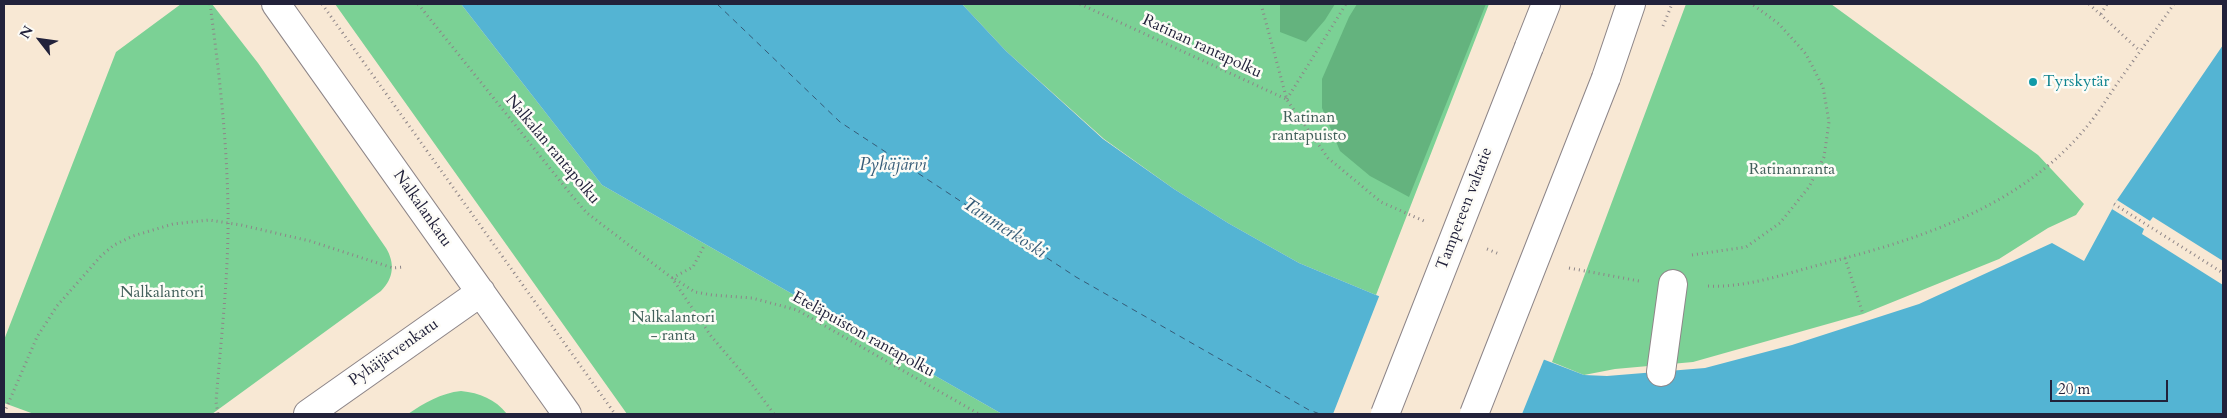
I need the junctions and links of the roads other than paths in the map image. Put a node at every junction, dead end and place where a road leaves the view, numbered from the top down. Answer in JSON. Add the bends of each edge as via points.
{"nodes":[{"id":1,"x":276,"y":4,"type":"edge"},
{"id":2,"x":1546,"y":4,"type":"edge"},
{"id":3,"x":1631,"y":4,"type":"edge"},
{"id":4,"x":1672,"y":284,"type":"road end"},
{"id":5,"x":481,"y":292,"type":"junction"},
{"id":6,"x":1661,"y":372,"type":"dead end"},
{"id":7,"x":308,"y":414,"type":"edge"},
{"id":8,"x":567,"y":414,"type":"edge"},
{"id":9,"x":1385,"y":414,"type":"edge"},
{"id":10,"x":1474,"y":414,"type":"edge"}],
"edges":[{"from":1,"to":5,"type":"main road","name":"Nalkalankatu"},
{"from":2,"to":9,"type":"main road","name":"Tampereen valtatie","bridge":true},
{"from":3,"to":10,"type":"main road","bridge":true,"via":[[1606,78]]},
{"from":4,"to":6,"type":"main road"},
{"from":5,"to":7,"type":"main road","name":"Pyhäjärvenkatu"},
{"from":5,"to":8,"type":"main road","name":"Nalkalankatu"}]}
